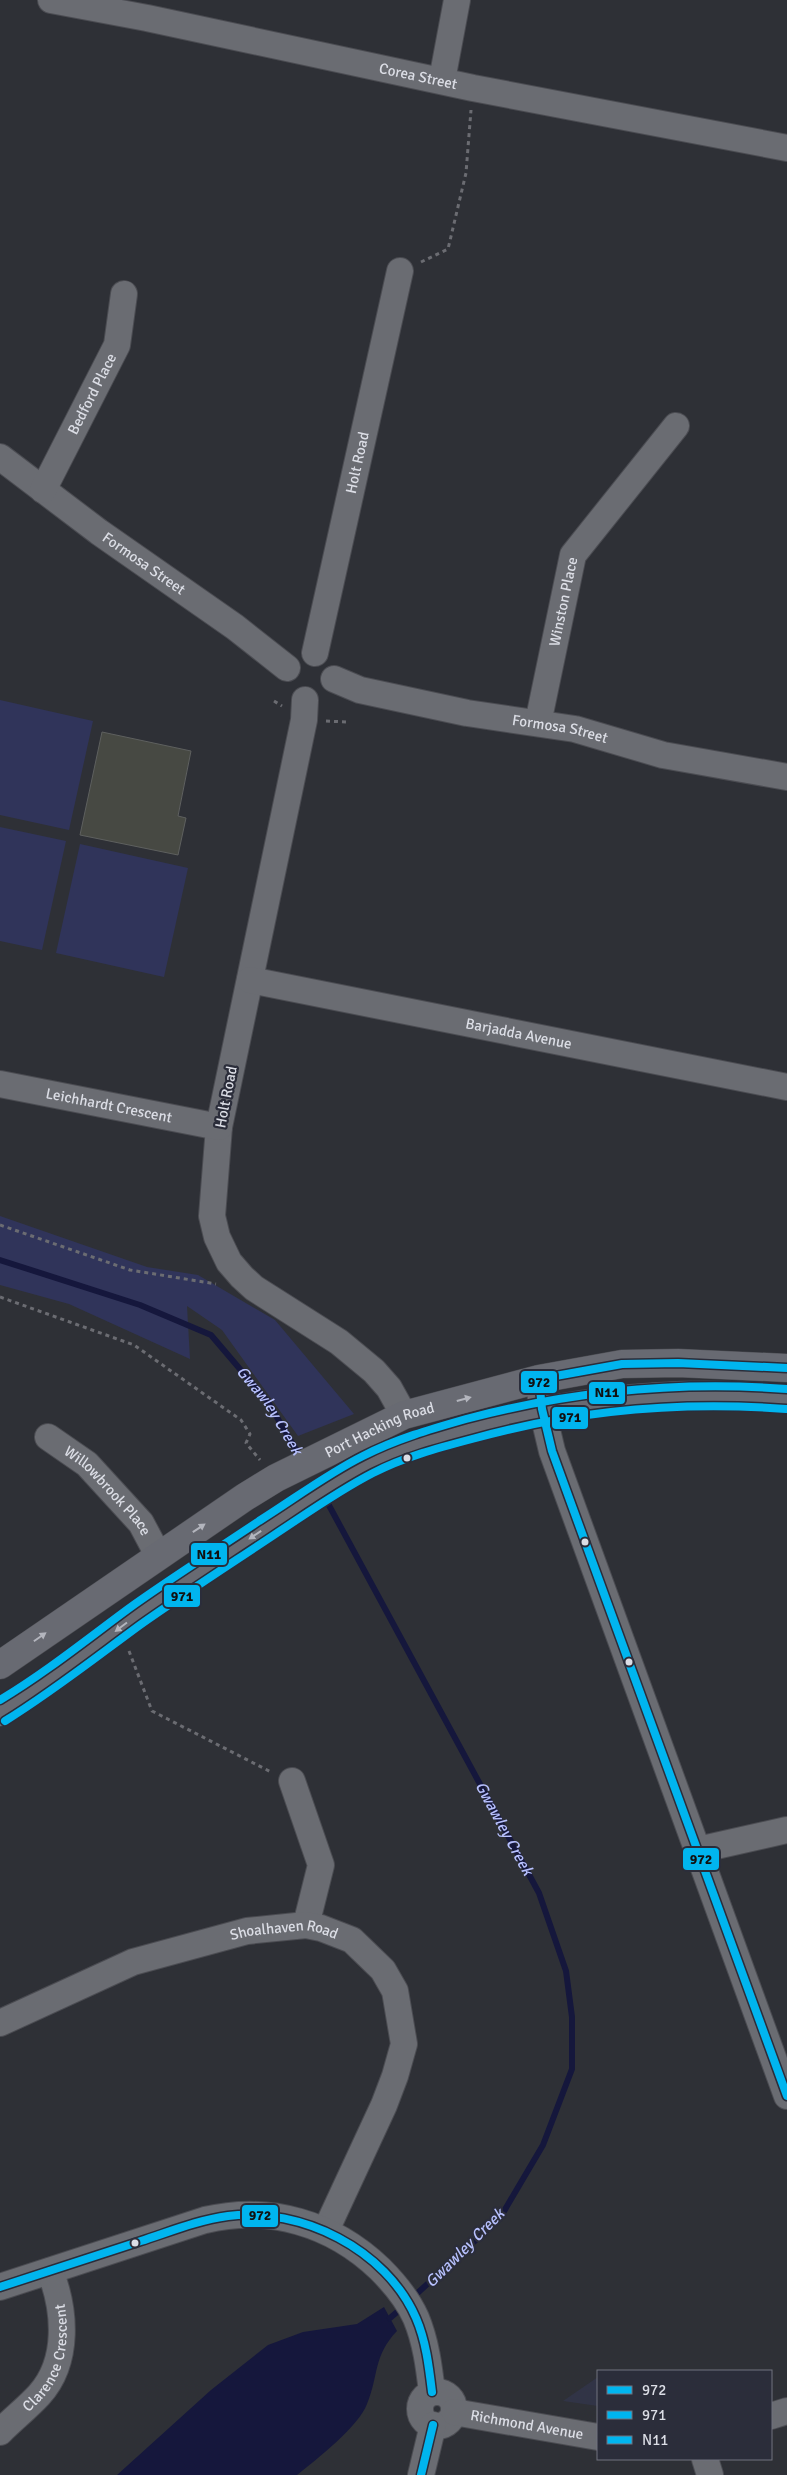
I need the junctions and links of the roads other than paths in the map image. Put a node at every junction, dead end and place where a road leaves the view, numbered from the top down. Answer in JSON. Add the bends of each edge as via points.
{"nodes":[{"id":1,"x":50,"y":0,"type":"edge"},
{"id":2,"x":458,"y":0,"type":"edge"},
{"id":3,"x":149,"y":9,"type":"edge"},
{"id":4,"x":442,"y":80,"type":"junction"},
{"id":5,"x":787,"y":148,"type":"edge"},
{"id":6,"x":400,"y":272,"type":"road end"},
{"id":7,"x":124,"y":294,"type":"dead end"},
{"id":8,"x":676,"y":426,"type":"dead end"},
{"id":9,"x":0,"y":457,"type":"edge"},
{"id":10,"x":43,"y":490,"type":"junction"},
{"id":11,"x":315,"y":653,"type":"junction"},
{"id":12,"x":287,"y":668,"type":"junction"},
{"id":13,"x":334,"y":679,"type":"junction"},
{"id":14,"x":305,"y":700,"type":"junction"},
{"id":15,"x":538,"y":723,"type":"junction"},
{"id":16,"x":787,"y":777,"type":"edge"},
{"id":17,"x":250,"y":980,"type":"junction"},
{"id":18,"x":0,"y":1084,"type":"edge"},
{"id":19,"x":787,"y":1087,"type":"edge"},
{"id":20,"x":220,"y":1127,"type":"junction"},
{"id":21,"x":787,"y":1368,"type":"edge"},
{"id":22,"x":539,"y":1379,"type":"junction"},
{"id":23,"x":787,"y":1399,"type":"edge"},
{"id":24,"x":542,"y":1410,"type":"junction"},
{"id":25,"x":404,"y":1416,"type":"junction"},
{"id":26,"x":48,"y":1436,"type":"dead end"},
{"id":27,"x":158,"y":1555,"type":"junction"},
{"id":28,"x":0,"y":1665,"type":"edge"},
{"id":29,"x":0,"y":1712,"type":"edge"},
{"id":30,"x":292,"y":1781,"type":"road end"},
{"id":31,"x":787,"y":1830,"type":"edge"},
{"id":32,"x":698,"y":1850,"type":"junction"},
{"id":33,"x":306,"y":1925,"type":"junction"},
{"id":34,"x":0,"y":2023,"type":"edge"},
{"id":35,"x":787,"y":2096,"type":"edge"},
{"id":36,"x":326,"y":2230,"type":"junction"},
{"id":37,"x":50,"y":2270,"type":"junction"},
{"id":38,"x":0,"y":2286,"type":"edge"},
{"id":39,"x":787,"y":2411,"type":"edge"},
{"id":40,"x":772,"y":2416,"type":"edge"},
{"id":41,"x":443,"y":2418,"type":"junction"},
{"id":42,"x":0,"y":2432,"type":"edge"},
{"id":43,"x":597,"y":2437,"type":"edge"},
{"id":44,"x":705,"y":2460,"type":"edge"},
{"id":45,"x":421,"y":2475,"type":"edge"},
{"id":46,"x":710,"y":2475,"type":"edge"}],
"edges":[{"from":1,"to":3,"type":"street","name":"Corea Street"},
{"from":2,"to":4,"type":"street"},
{"from":3,"to":4,"type":"street","name":"Corea Street"},
{"from":4,"to":5,"type":"street","name":"Corea Street"},
{"from":6,"to":11,"type":"street","name":"Holt Road"},
{"from":7,"to":10,"type":"street","name":"Bedford Place","via":[[118,345]]},
{"from":8,"to":15,"type":"street","name":"Winston Place","via":[[574,555]]},
{"from":9,"to":10,"type":"street","name":"Formosa Street"},
{"from":10,"to":12,"type":"street","name":"Formosa Street"},
{"from":11,"to":12,"type":"street","via":[[302,654]]},
{"from":11,"to":13,"type":"street","via":[[327,660]]},
{"from":12,"to":14,"type":"street","via":[[289,688]]},
{"from":13,"to":14,"type":"street","via":[[324,696]]},
{"from":13,"to":15,"type":"street","name":"Formosa Street","via":[[360,690],[467,713]]},
{"from":14,"to":17,"type":"street","name":"Holt Road","via":[[304,720]]},
{"from":15,"to":16,"type":"street","name":"Formosa Street","via":[[575,729],[663,755]]},
{"from":17,"to":19,"type":"street","name":"Barjadda Avenue"},
{"from":17,"to":20,"type":"street","name":"Holt Road"},
{"from":18,"to":20,"type":"street","name":"Leichhardt Crescent"},
{"from":20,"to":25,"type":"street","name":"Holt Road","via":[[212,1216],[217,1237],[229,1262],[254,1288],[339,1342],[374,1371],[389,1388]]},
{"from":21,"to":22,"type":"main road","name":"Port Hacking Road","via":[[678,1362],[622,1364]]},
{"from":22,"to":24,"type":"street"},
{"from":25,"to":22,"type":"main road","name":"Port Hacking Road","one_way":true},
{"from":23,"to":24,"type":"main road","name":"Port Hacking Road","via":[[734,1394],[673,1395]]},
{"from":24,"to":29,"type":"main road","name":"Port Hacking Road","one_way":true,"via":[[416,1445],[362,1467],[296,1508]]},
{"from":24,"to":32,"type":"street","via":[[577,1524]]},
{"from":27,"to":25,"type":"main road","name":"Port Hacking Road","one_way":true,"via":[[268,1469],[337,1447]]},
{"from":26,"to":27,"type":"street","name":"Willowbrook Place","via":[[87,1464],[141,1523]]},
{"from":28,"to":27,"type":"main road","name":"Port Hacking Road","one_way":true},
{"from":30,"to":33,"type":"street","via":[[321,1865]]},
{"from":31,"to":32,"type":"street"},
{"from":32,"to":35,"type":"street"},
{"from":33,"to":34,"type":"street","name":"Shoalhaven Road","via":[[247,1931],[133,1962]]},
{"from":33,"to":36,"type":"street","name":"Shoalhaven Road","via":[[352,1940],[383,1970],[395,1991],[404,2044],[384,2105]]},
{"from":36,"to":37,"type":"street","via":[[272,2215],[228,2215]]},
{"from":36,"to":41,"type":"street","via":[[364,2254],[399,2290],[416,2318],[426,2352],[432,2392],[420,2406],[423,2418]]},
{"from":37,"to":38,"type":"street"},
{"from":37,"to":42,"type":"street","name":"Clarence Crescent","via":[[58,2292],[62,2327],[60,2352],[53,2375],[40,2394]]},
{"from":39,"to":40,"type":"street"},
{"from":41,"to":43,"type":"street","name":"Richmond Avenue"},
{"from":41,"to":45,"type":"street"},
{"from":44,"to":46,"type":"street"}]}
